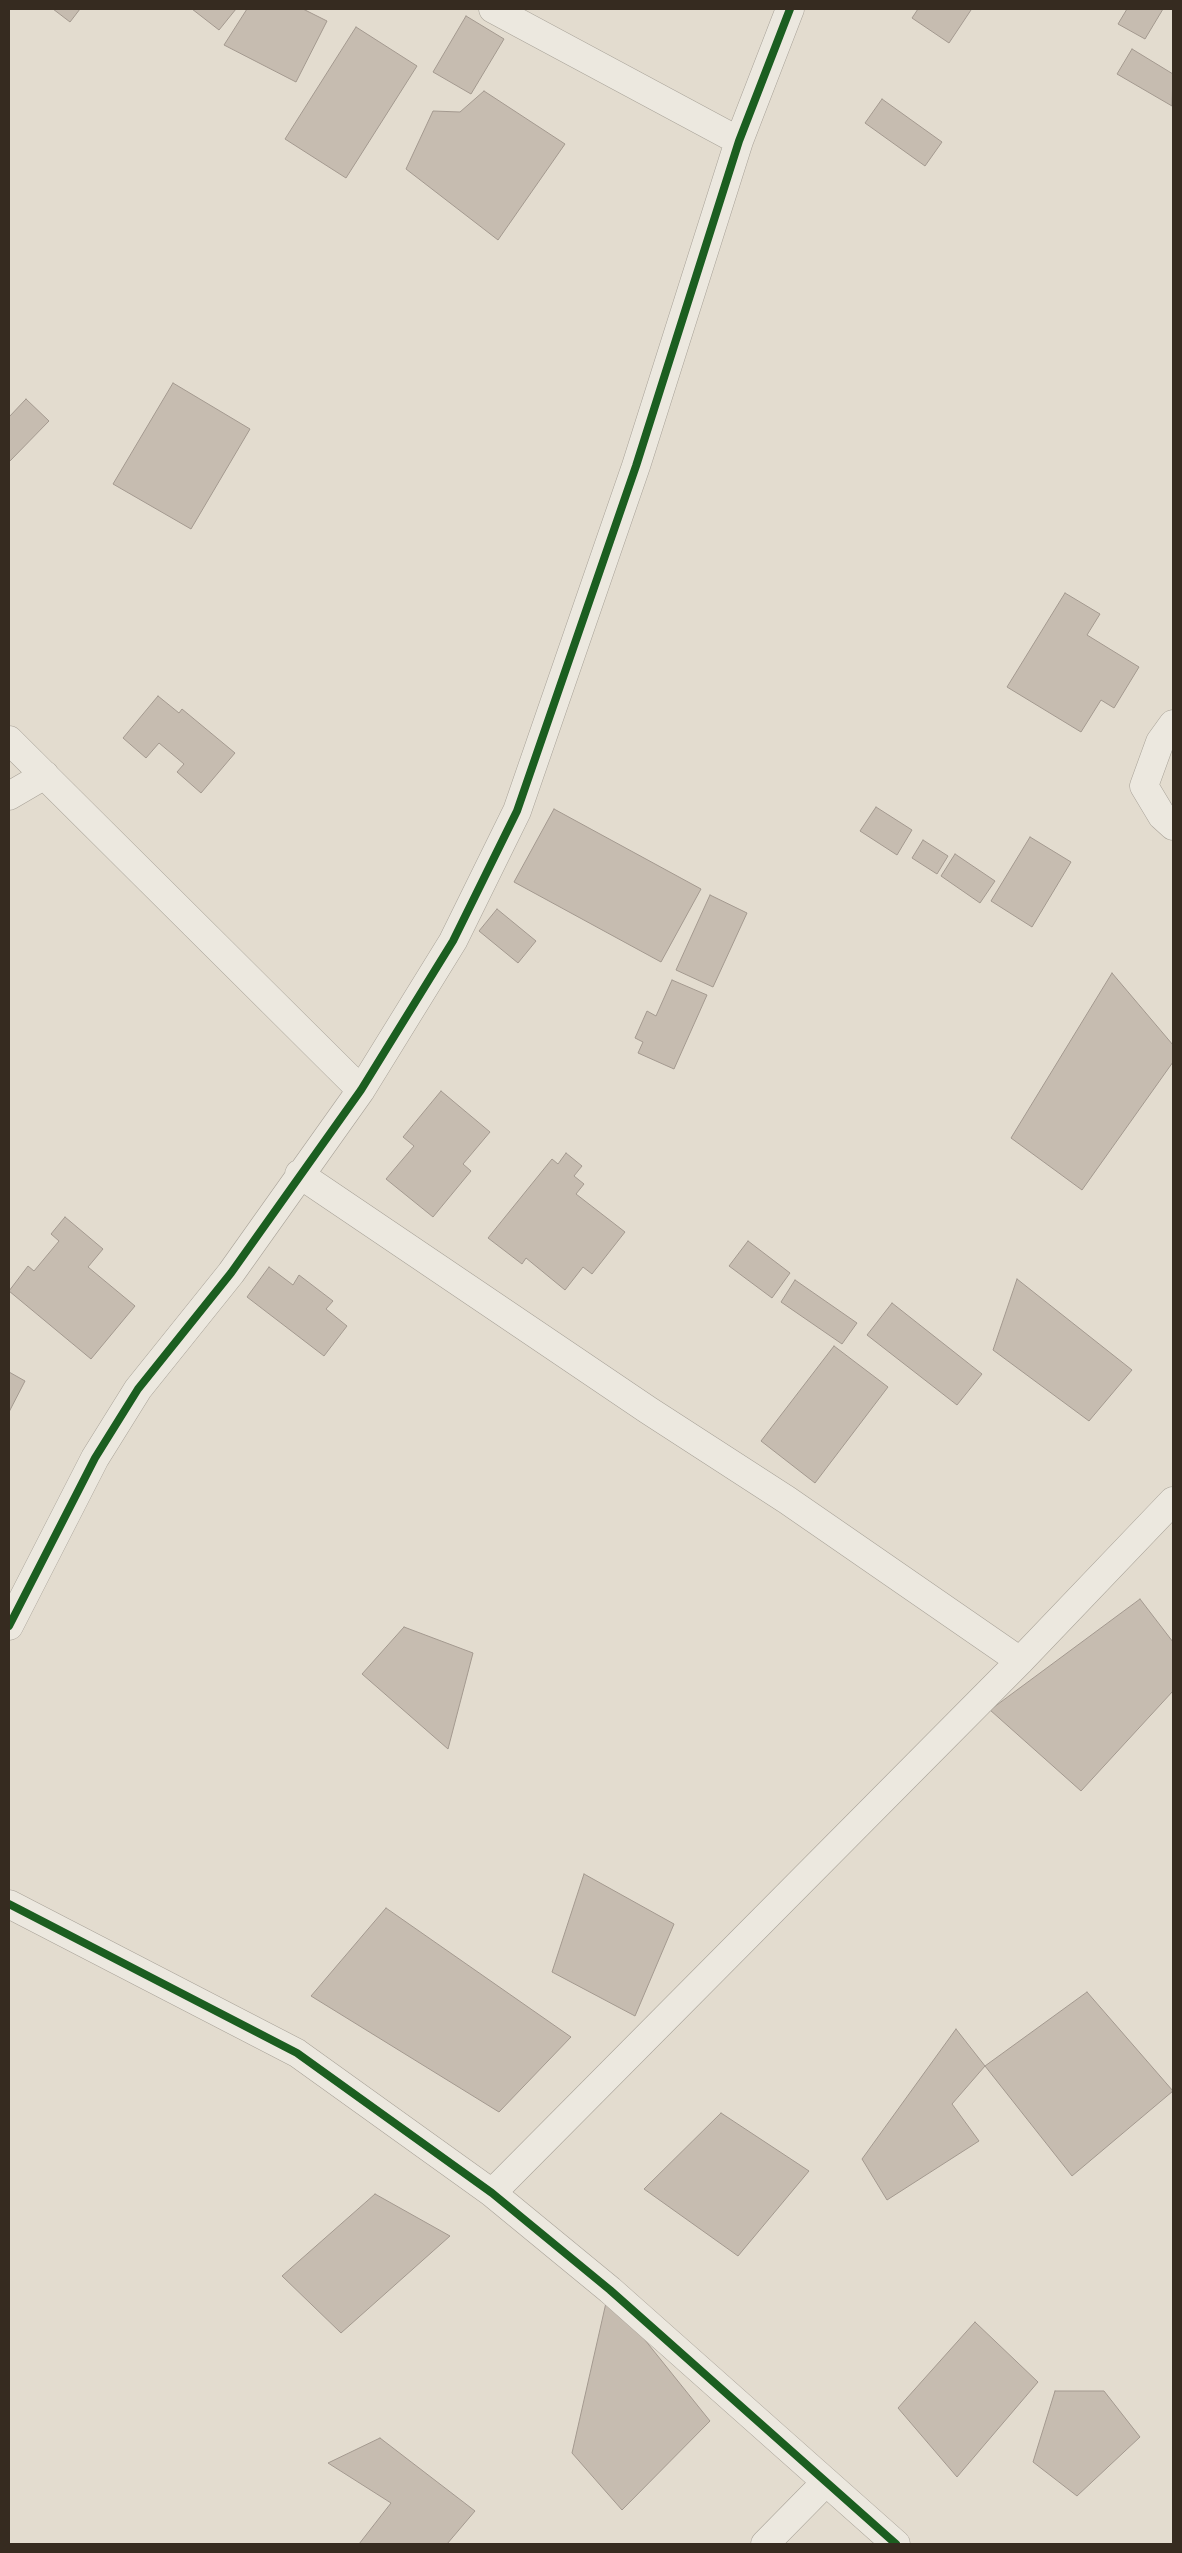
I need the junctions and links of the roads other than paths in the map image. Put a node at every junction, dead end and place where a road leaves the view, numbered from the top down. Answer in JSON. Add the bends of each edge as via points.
{"nodes":[{"id":1,"x":493,"y":9,"type":"edge"},
{"id":2,"x":790,"y":9,"type":"edge"},
{"id":3,"x":740,"y":141,"type":"junction"},
{"id":4,"x":1173,"y":724,"type":"edge"},
{"id":5,"x":9,"y":740,"type":"edge"},
{"id":6,"x":45,"y":775,"type":"junction"},
{"id":7,"x":9,"y":796,"type":"edge"},
{"id":8,"x":1173,"y":826,"type":"edge"},
{"id":9,"x":361,"y":1090,"type":"junction"},
{"id":10,"x":299,"y":1174,"type":"junction"},
{"id":11,"x":1173,"y":1501,"type":"edge"},
{"id":12,"x":9,"y":1626,"type":"edge"},
{"id":13,"x":1020,"y":1661,"type":"junction"},
{"id":14,"x":9,"y":1904,"type":"edge"},
{"id":15,"x":492,"y":2193,"type":"junction"},
{"id":16,"x":825,"y":2483,"type":"junction"},
{"id":17,"x":766,"y":2544,"type":"edge"},
{"id":18,"x":896,"y":2544,"type":"edge"}],
"edges":[{"from":1,"to":3,"type":"street"},
{"from":2,"to":3,"type":"street"},
{"from":3,"to":9,"type":"street","via":[[636,466],[517,811],[453,941]]},
{"from":4,"to":8,"type":"street","via":[[1160,742],[1144,786],[1162,816]]},
{"from":5,"to":6,"type":"street"},
{"from":6,"to":7,"type":"street"},
{"from":6,"to":9,"type":"street"},
{"from":9,"to":10,"type":"street"},
{"from":10,"to":12,"type":"street","via":[[231,1273],[138,1389],[95,1458]]},
{"from":10,"to":13,"type":"street","via":[[787,1500]]},
{"from":11,"to":13,"type":"street"},
{"from":13,"to":15,"type":"street"},
{"from":14,"to":15,"type":"street","via":[[297,2053]]},
{"from":15,"to":16,"type":"street","via":[[610,2290]]},
{"from":16,"to":17,"type":"street"},
{"from":16,"to":18,"type":"street"}]}
